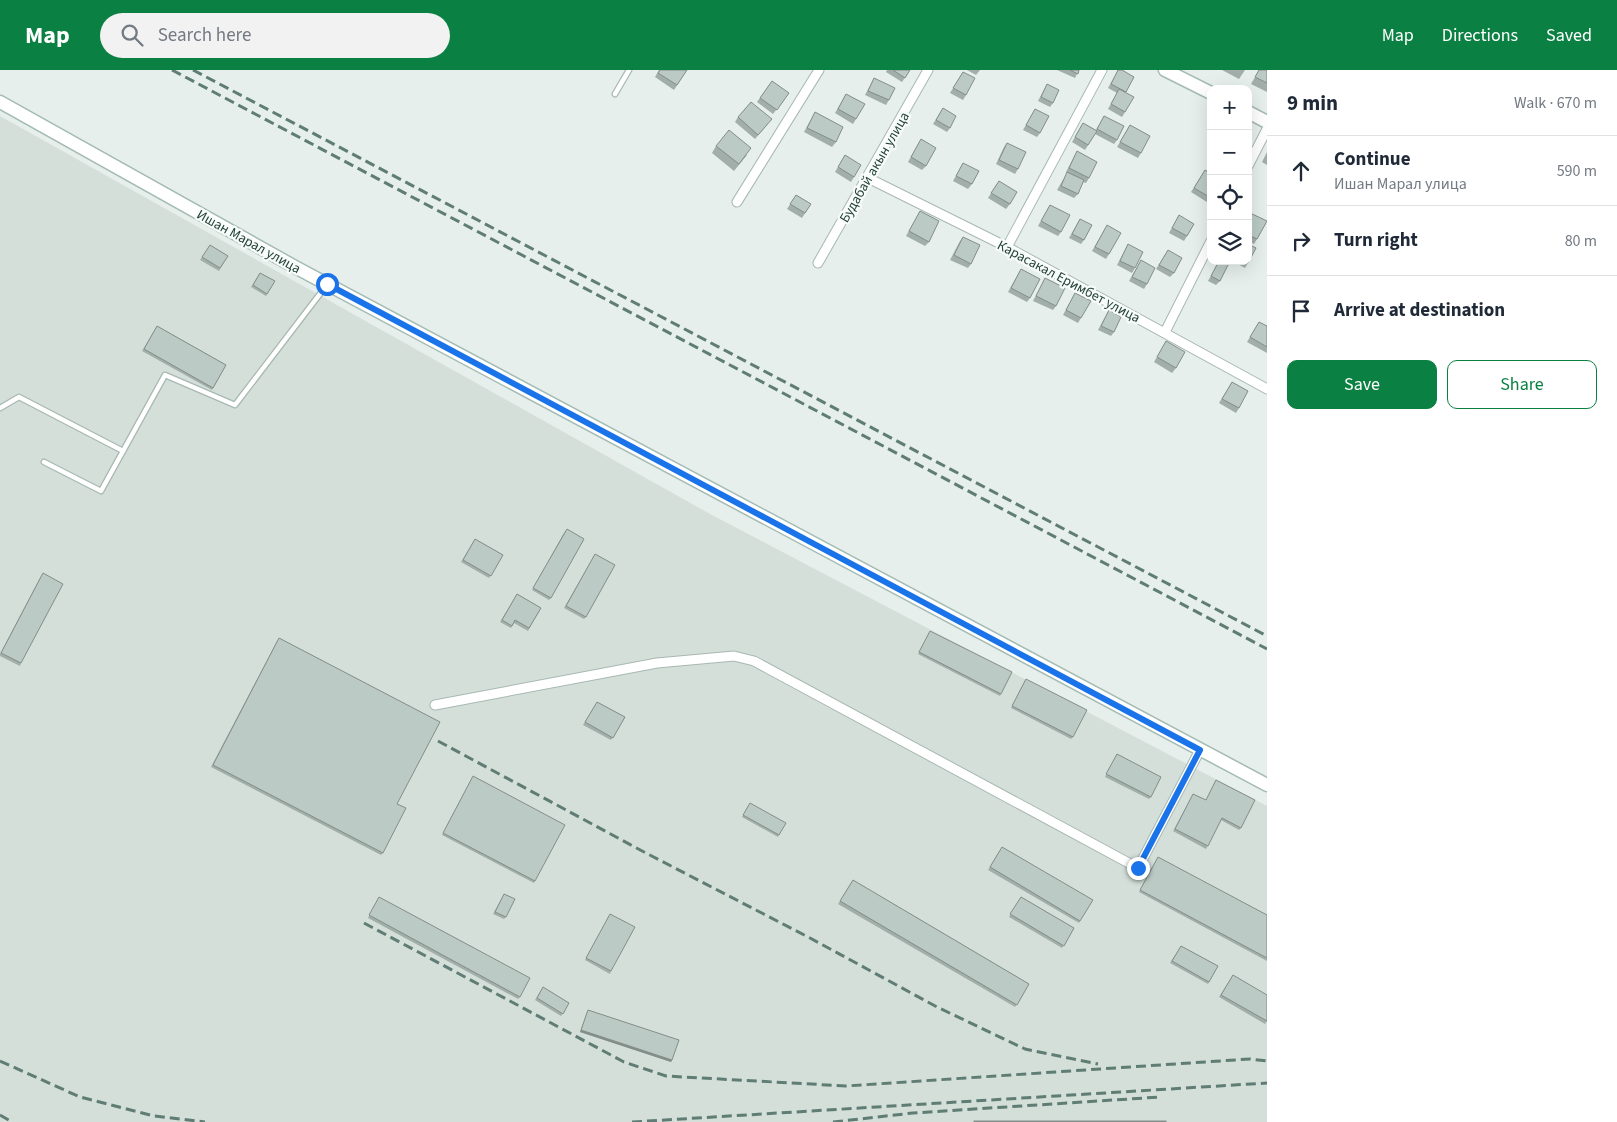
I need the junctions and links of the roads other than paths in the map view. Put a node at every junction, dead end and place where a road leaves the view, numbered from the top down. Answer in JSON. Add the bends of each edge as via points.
{"nodes":[{"id":1,"x":629,"y":70,"type":"edge"},
{"id":2,"x":819,"y":70,"type":"edge"},
{"id":3,"x":928,"y":70,"type":"edge"},
{"id":4,"x":1102,"y":70,"type":"edge"},
{"id":5,"x":1165,"y":70,"type":"edge"},
{"id":6,"x":1207,"y":91,"type":"edge"},
{"id":7,"x":615,"y":94,"type":"dead end"},
{"id":8,"x":0,"y":102,"type":"edge"},
{"id":9,"x":1252,"y":114,"type":"edge"},
{"id":10,"x":1267,"y":122,"type":"edge"},
{"id":11,"x":1267,"y":129,"type":"edge"},
{"id":12,"x":1252,"y":158,"type":"edge"},
{"id":13,"x":868,"y":178,"type":"junction"},
{"id":14,"x":737,"y":202,"type":"dead end"},
{"id":15,"x":1007,"y":247,"type":"junction"},
{"id":16,"x":1207,"y":249,"type":"edge"},
{"id":17,"x":818,"y":263,"type":"dead end"},
{"id":18,"x":327,"y":284,"type":"junction"},
{"id":19,"x":1165,"y":332,"type":"junction"},
{"id":20,"x":1267,"y":389,"type":"edge"},
{"id":21,"x":0,"y":408,"type":"edge"},
{"id":22,"x":123,"y":451,"type":"junction"},
{"id":23,"x":44,"y":462,"type":"dead end"},
{"id":24,"x":435,"y":705,"type":"dead end"},
{"id":25,"x":1200,"y":750,"type":"junction"},
{"id":26,"x":1267,"y":785,"type":"edge"}],
"edges":[{"from":1,"to":7,"type":"lane"},
{"from":2,"to":14,"type":"street"},
{"from":3,"to":13,"type":"street","name":"Будабай акын улица"},
{"from":4,"to":15,"type":"street"},
{"from":5,"to":6,"type":"main road"},
{"from":8,"to":18,"type":"main road","name":"Ишан Марал улица"},
{"from":9,"to":10,"type":"main road"},
{"from":11,"to":12,"type":"street"},
{"from":13,"to":15,"type":"street","name":"Карасакал Еримбет улица"},
{"from":13,"to":17,"type":"street","name":"Будабай акын улица"},
{"from":15,"to":19,"type":"street","name":"Карасакал Еримбет улица"},
{"from":16,"to":19,"type":"street"},
{"from":18,"to":22,"type":"lane","via":[[235,405],[165,374]]},
{"from":18,"to":25,"type":"main road","name":"Ишан Марал улица"},
{"from":19,"to":20,"type":"street","name":"Карасакал Еримбет улица"},
{"from":21,"to":22,"type":"lane","via":[[20,396]]},
{"from":22,"to":23,"type":"lane","via":[[101,491]]},
{"from":24,"to":25,"type":"street","via":[[657,663],[734,656],[754,661],[1138,868]]},
{"from":25,"to":26,"type":"main road","name":"Ишан Марал улица"}]}
